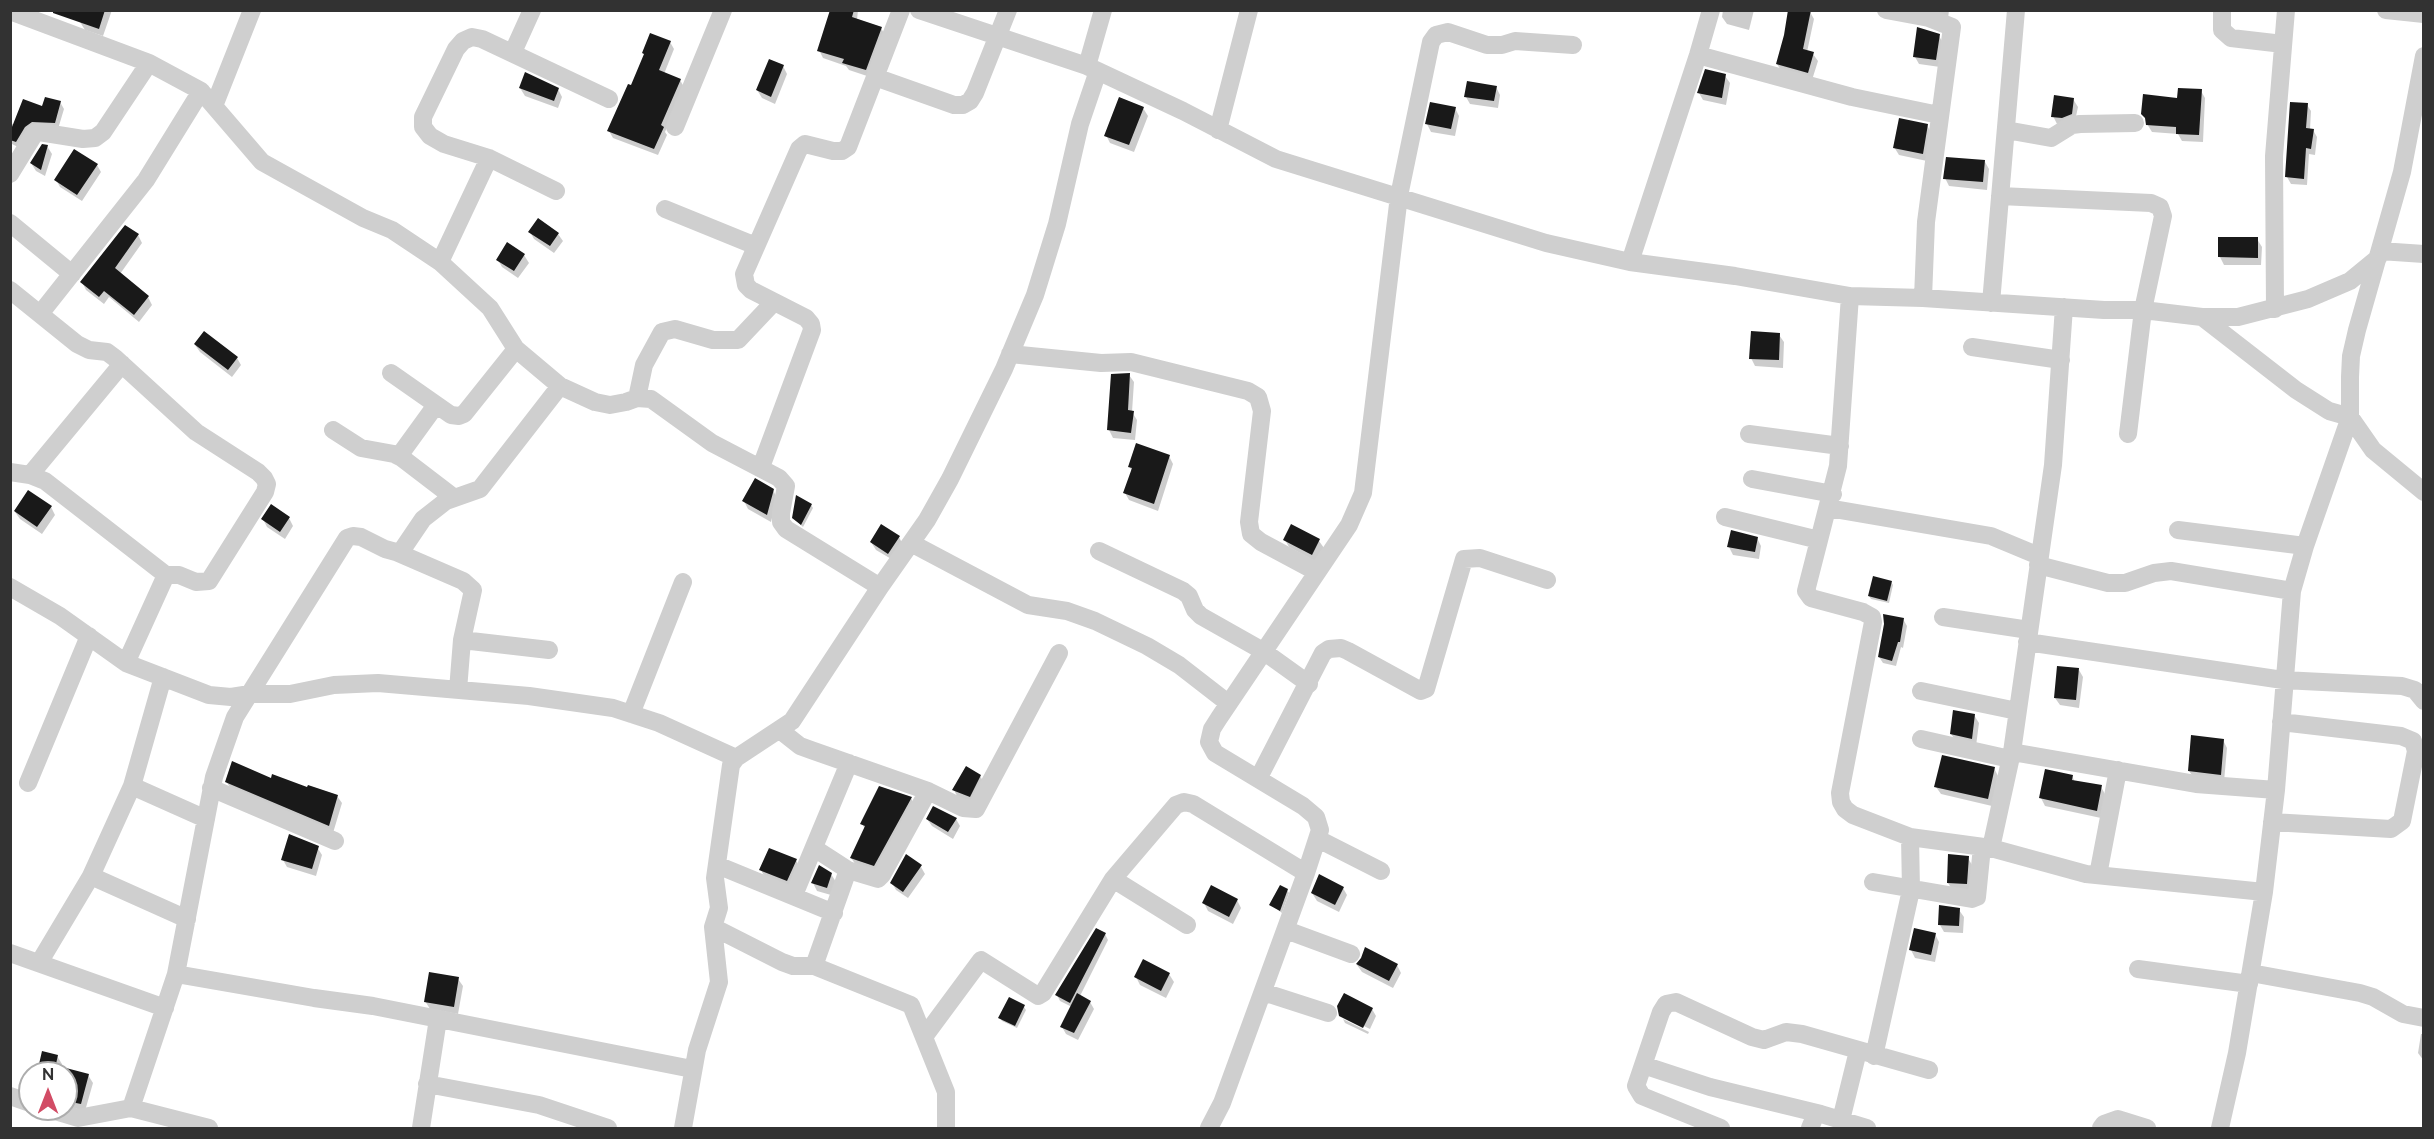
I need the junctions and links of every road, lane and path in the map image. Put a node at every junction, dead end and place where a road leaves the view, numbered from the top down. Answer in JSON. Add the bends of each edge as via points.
{"nodes":[{"id":1,"x":252,"y":10,"type":"edge"},
{"id":2,"x":532,"y":10,"type":"edge"},
{"id":3,"x":723,"y":10,"type":"edge"},
{"id":4,"x":901,"y":10,"type":"edge"},
{"id":5,"x":919,"y":10,"type":"edge"},
{"id":6,"x":1008,"y":10,"type":"edge"},
{"id":7,"x":1103,"y":10,"type":"edge"},
{"id":8,"x":1249,"y":10,"type":"edge"},
{"id":9,"x":1711,"y":10,"type":"edge"},
{"id":10,"x":1886,"y":10,"type":"edge"},
{"id":11,"x":2016,"y":10,"type":"edge"},
{"id":12,"x":2222,"y":10,"type":"edge"},
{"id":13,"x":2286,"y":10,"type":"edge"},
{"id":14,"x":2386,"y":10,"type":"edge"},
{"id":15,"x":10,"y":11,"type":"edge"},
{"id":16,"x":2424,"y":14,"type":"edge"},
{"id":17,"x":39,"y":16,"type":"edge"},
{"id":18,"x":998,"y":35,"type":"junction"},
{"id":19,"x":2283,"y":44,"type":"junction"},
{"id":20,"x":1573,"y":45,"type":"dead end"},
{"id":21,"x":513,"y":52,"type":"junction"},
{"id":22,"x":1698,"y":55,"type":"junction"},
{"id":23,"x":149,"y":63,"type":"junction"},
{"id":24,"x":2423,"y":67,"type":"edge"},
{"id":25,"x":1093,"y":69,"type":"junction"},
{"id":26,"x":875,"y":77,"type":"junction"},
{"id":27,"x":201,"y":91,"type":"junction"},
{"id":28,"x":609,"y":99,"type":"dead end"},
{"id":29,"x":214,"y":106,"type":"junction"},
{"id":30,"x":1939,"y":115,"type":"junction"},
{"id":31,"x":2135,"y":123,"type":"dead end"},
{"id":32,"x":675,"y":128,"type":"dead end"},
{"id":33,"x":1218,"y":130,"type":"junction"},
{"id":34,"x":2006,"y":130,"type":"junction"},
{"id":35,"x":489,"y":158,"type":"junction"},
{"id":36,"x":10,"y":174,"type":"edge"},
{"id":37,"x":556,"y":191,"type":"dead end"},
{"id":38,"x":1399,"y":196,"type":"junction"},
{"id":39,"x":2000,"y":196,"type":"junction"},
{"id":40,"x":665,"y":209,"type":"dead end"},
{"id":41,"x":10,"y":224,"type":"edge"},
{"id":42,"x":756,"y":246,"type":"junction"},
{"id":43,"x":2424,"y":254,"type":"edge"},
{"id":44,"x":2379,"y":255,"type":"junction"},
{"id":45,"x":440,"y":262,"type":"junction"},
{"id":46,"x":1630,"y":262,"type":"junction"},
{"id":47,"x":72,"y":274,"type":"junction"},
{"id":48,"x":10,"y":290,"type":"edge"},
{"id":49,"x":1850,"y":296,"type":"junction"},
{"id":50,"x":1923,"y":298,"type":"junction"},
{"id":51,"x":773,"y":303,"type":"junction"},
{"id":52,"x":1991,"y":303,"type":"junction"},
{"id":53,"x":2064,"y":307,"type":"junction"},
{"id":54,"x":2275,"y":309,"type":"junction"},
{"id":55,"x":2142,"y":310,"type":"junction"},
{"id":56,"x":40,"y":314,"type":"junction"},
{"id":57,"x":2202,"y":318,"type":"junction"},
{"id":58,"x":1972,"y":347,"type":"dead end"},
{"id":59,"x":516,"y":349,"type":"junction"},
{"id":60,"x":1010,"y":354,"type":"junction"},
{"id":61,"x":2061,"y":360,"type":"junction"},
{"id":62,"x":122,"y":364,"type":"junction"},
{"id":63,"x":391,"y":373,"type":"dead end"},
{"id":64,"x":560,"y":386,"type":"junction"},
{"id":65,"x":638,"y":398,"type":"junction"},
{"id":66,"x":436,"y":405,"type":"junction"},
{"id":67,"x":2350,"y":417,"type":"junction"},
{"id":68,"x":333,"y":430,"type":"dead end"},
{"id":69,"x":1749,"y":434,"type":"dead end"},
{"id":70,"x":2128,"y":434,"type":"dead end"},
{"id":71,"x":1840,"y":446,"type":"junction"},
{"id":72,"x":399,"y":456,"type":"junction"},
{"id":73,"x":761,"y":467,"type":"junction"},
{"id":74,"x":10,"y":472,"type":"edge"},
{"id":75,"x":30,"y":475,"type":"junction"},
{"id":76,"x":1752,"y":479,"type":"dead end"},
{"id":77,"x":2424,"y":492,"type":"edge"},
{"id":78,"x":453,"y":497,"type":"junction"},
{"id":79,"x":1830,"y":501,"type":"junction"},
{"id":80,"x":1725,"y":517,"type":"dead end"},
{"id":81,"x":2178,"y":530,"type":"dead end"},
{"id":82,"x":1819,"y":540,"type":"junction"},
{"id":83,"x":911,"y":543,"type":"junction"},
{"id":84,"x":2305,"y":546,"type":"junction"},
{"id":85,"x":1099,"y":551,"type":"dead end"},
{"id":86,"x":396,"y":552,"type":"junction"},
{"id":87,"x":2039,"y":561,"type":"junction"},
{"id":88,"x":1317,"y":572,"type":"junction"},
{"id":89,"x":166,"y":574,"type":"junction"},
{"id":90,"x":1547,"y":580,"type":"dead end"},
{"id":91,"x":683,"y":582,"type":"dead end"},
{"id":92,"x":10,"y":587,"type":"edge"},
{"id":93,"x":880,"y":587,"type":"junction"},
{"id":94,"x":2292,"y":591,"type":"junction"},
{"id":95,"x":1943,"y":617,"type":"dead end"},
{"id":96,"x":89,"y":636,"type":"junction"},
{"id":97,"x":2028,"y":636,"type":"junction"},
{"id":98,"x":462,"y":640,"type":"junction"},
{"id":99,"x":549,"y":650,"type":"dead end"},
{"id":100,"x":1263,"y":651,"type":"junction"},
{"id":101,"x":1059,"y":653,"type":"dead end"},
{"id":102,"x":126,"y":663,"type":"junction"},
{"id":103,"x":164,"y":677,"type":"junction"},
{"id":104,"x":2283,"y":680,"type":"junction"},
{"id":105,"x":1309,"y":684,"type":"junction"},
{"id":106,"x":458,"y":690,"type":"junction"},
{"id":107,"x":1921,"y":691,"type":"dead end"},
{"id":108,"x":250,"y":694,"type":"junction"},
{"id":109,"x":2424,"y":701,"type":"edge"},
{"id":110,"x":1228,"y":703,"type":"junction"},
{"id":111,"x":2017,"y":711,"type":"junction"},
{"id":112,"x":630,"y":714,"type":"junction"},
{"id":113,"x":2281,"y":722,"type":"junction"},
{"id":114,"x":781,"y":731,"type":"junction"},
{"id":115,"x":1921,"y":739,"type":"dead end"},
{"id":116,"x":2011,"y":755,"type":"junction"},
{"id":117,"x":736,"y":758,"type":"junction"},
{"id":118,"x":849,"y":763,"type":"junction"},
{"id":119,"x":2118,"y":770,"type":"junction"},
{"id":120,"x":1258,"y":779,"type":"junction"},
{"id":121,"x":27,"y":783,"type":"dead end"},
{"id":122,"x":132,"y":786,"type":"junction"},
{"id":123,"x":212,"y":788,"type":"junction"},
{"id":124,"x":2276,"y":790,"type":"junction"},
{"id":125,"x":928,"y":791,"type":"junction"},
{"id":126,"x":206,"y":819,"type":"junction"},
{"id":127,"x":2272,"y":822,"type":"junction"},
{"id":128,"x":1910,"y":837,"type":"junction"},
{"id":129,"x":1318,"y":839,"type":"junction"},
{"id":130,"x":335,"y":841,"type":"dead end"},
{"id":131,"x":1987,"y":847,"type":"junction"},
{"id":132,"x":813,"y":848,"type":"junction"},
{"id":133,"x":717,"y":865,"type":"junction"},
{"id":134,"x":848,"y":870,"type":"junction"},
{"id":135,"x":1381,"y":871,"type":"dead end"},
{"id":136,"x":1306,"y":873,"type":"junction"},
{"id":137,"x":2098,"y":875,"type":"junction"},
{"id":138,"x":92,"y":876,"type":"junction"},
{"id":139,"x":1113,"y":879,"type":"junction"},
{"id":140,"x":1873,"y":882,"type":"dead end"},
{"id":141,"x":1911,"y":890,"type":"junction"},
{"id":142,"x":2264,"y":891,"type":"junction"},
{"id":143,"x":794,"y":895,"type":"junction"},
{"id":144,"x":834,"y":913,"type":"junction"},
{"id":145,"x":187,"y":919,"type":"junction"},
{"id":146,"x":1187,"y":925,"type":"dead end"},
{"id":147,"x":712,"y":927,"type":"junction"},
{"id":148,"x":1286,"y":930,"type":"junction"},
{"id":149,"x":10,"y":953,"type":"edge"},
{"id":150,"x":1351,"y":954,"type":"dead end"},
{"id":151,"x":39,"y":963,"type":"junction"},
{"id":152,"x":814,"y":966,"type":"junction"},
{"id":153,"x":2138,"y":969,"type":"dead end"},
{"id":154,"x":176,"y":975,"type":"junction"},
{"id":155,"x":2250,"y":978,"type":"junction"},
{"id":156,"x":1263,"y":992,"type":"junction"},
{"id":157,"x":165,"y":1008,"type":"junction"},
{"id":158,"x":1328,"y":1013,"type":"dead end"},
{"id":159,"x":2424,"y":1018,"type":"edge"},
{"id":160,"x":438,"y":1019,"type":"junction"},
{"id":161,"x":924,"y":1037,"type":"junction"},
{"id":162,"x":1866,"y":1054,"type":"junction"},
{"id":163,"x":1643,"y":1065,"type":"junction"},
{"id":164,"x":692,"y":1069,"type":"junction"},
{"id":165,"x":1929,"y":1071,"type":"dead end"},
{"id":166,"x":427,"y":1084,"type":"junction"},
{"id":167,"x":131,"y":1108,"type":"junction"},
{"id":168,"x":78,"y":1118,"type":"edge"},
{"id":169,"x":1841,"y":1120,"type":"junction"},
{"id":170,"x":1816,"y":1121,"type":"edge"},
{"id":171,"x":209,"y":1128,"type":"edge"},
{"id":172,"x":421,"y":1128,"type":"edge"},
{"id":173,"x":608,"y":1128,"type":"edge"},
{"id":174,"x":683,"y":1128,"type":"edge"},
{"id":175,"x":946,"y":1128,"type":"edge"},
{"id":176,"x":1209,"y":1128,"type":"edge"},
{"id":177,"x":1721,"y":1128,"type":"edge"},
{"id":178,"x":1867,"y":1128,"type":"edge"},
{"id":179,"x":2101,"y":1128,"type":"edge"},
{"id":180,"x":2147,"y":1128,"type":"edge"},
{"id":181,"x":2220,"y":1128,"type":"edge"}],
"edges":[{"from":1,"to":29,"type":"street"},
{"from":2,"to":21,"type":"street"},
{"from":3,"to":32,"type":"street"},
{"from":4,"to":26,"type":"street"},
{"from":5,"to":18,"type":"street"},
{"from":6,"to":18,"type":"street"},
{"from":7,"to":25,"type":"street"},
{"from":8,"to":33,"type":"street"},
{"from":9,"to":22,"type":"street"},
{"from":10,"to":30,"type":"street","via":[[1952,27]]},
{"from":11,"to":34,"type":"street"},
{"from":12,"to":19,"type":"street","via":[[2222,30],[2231,38]]},
{"from":13,"to":19,"type":"street"},
{"from":14,"to":16,"type":"street"},
{"from":15,"to":17,"type":"street"},
{"from":17,"to":23,"type":"street"},
{"from":18,"to":25,"type":"street"},
{"from":18,"to":26,"type":"street","via":[[975,93],[963,105]]},
{"from":19,"to":54,"type":"street","via":[[2274,156]]},
{"from":20,"to":38,"type":"street","via":[[1515,40],[1487,45],[1448,32],[1436,35],[1431,42]]},
{"from":21,"to":28,"type":"street"},
{"from":21,"to":35,"type":"street","via":[[482,39],[464,40],[423,117],[423,127],[430,136]]},
{"from":22,"to":30,"type":"street","via":[[1852,97]]},
{"from":22,"to":46,"type":"street"},
{"from":23,"to":27,"type":"street"},
{"from":23,"to":36,"type":"street","via":[[103,132],[83,140],[35,133]]},
{"from":24,"to":44,"type":"street","via":[[2402,172]]},
{"from":25,"to":33,"type":"street"},
{"from":25,"to":60,"type":"street","via":[[1057,224],[1043,272]]},
{"from":26,"to":42,"type":"street","via":[[848,147],[832,151],[805,144],[795,155]]},
{"from":27,"to":29,"type":"street"},
{"from":27,"to":47,"type":"street","via":[[146,180]]},
{"from":29,"to":45,"type":"street","via":[[262,162],[392,230]]},
{"from":30,"to":50,"type":"street","via":[[1926,222]]},
{"from":31,"to":34,"type":"street","via":[[2080,124],[2051,138]]},
{"from":33,"to":38,"type":"street","via":[[1276,159]]},
{"from":34,"to":39,"type":"street"},
{"from":35,"to":37,"type":"street"},
{"from":35,"to":45,"type":"street"},
{"from":38,"to":46,"type":"street","via":[[1546,243]]},
{"from":38,"to":88,"type":"street","via":[[1364,493],[1349,525]]},
{"from":39,"to":52,"type":"street"},
{"from":39,"to":55,"type":"street","via":[[2151,203],[2160,207],[2163,216]]},
{"from":40,"to":42,"type":"street"},
{"from":41,"to":47,"type":"street"},
{"from":42,"to":51,"type":"street","via":[[744,279],[751,290]]},
{"from":43,"to":44,"type":"street"},
{"from":44,"to":54,"type":"street","via":[[2350,281]]},
{"from":44,"to":67,"type":"street","via":[[2351,356]]},
{"from":45,"to":59,"type":"street","via":[[490,308]]},
{"from":46,"to":49,"type":"street"},
{"from":47,"to":56,"type":"street"},
{"from":48,"to":56,"type":"street"},
{"from":49,"to":50,"type":"street"},
{"from":49,"to":71,"type":"street"},
{"from":50,"to":52,"type":"street"},
{"from":51,"to":65,"type":"street","via":[[738,340],[712,340],[675,328],[662,332],[644,365]]},
{"from":51,"to":73,"type":"street","via":[[806,318],[812,330]]},
{"from":52,"to":53,"type":"street"},
{"from":53,"to":55,"type":"street"},
{"from":53,"to":61,"type":"street"},
{"from":54,"to":57,"type":"street","via":[[2238,317]]},
{"from":55,"to":57,"type":"street"},
{"from":55,"to":70,"type":"street"},
{"from":56,"to":62,"type":"street","via":[[77,344],[106,352]]},
{"from":57,"to":67,"type":"street","via":[[2296,390],[2330,411]]},
{"from":58,"to":61,"type":"street"},
{"from":59,"to":64,"type":"street"},
{"from":59,"to":66,"type":"street","via":[[464,414],[451,416]]},
{"from":60,"to":83,"type":"street","via":[[969,444]]},
{"from":60,"to":88,"type":"street","via":[[1131,362],[1248,391],[1258,397],[1262,411],[1249,522],[1251,534]]},
{"from":61,"to":87,"type":"street","via":[[2053,465]]},
{"from":62,"to":75,"type":"street"},
{"from":62,"to":89,"type":"street","via":[[196,432],[258,472],[267,484],[209,581],[196,582]]},
{"from":63,"to":66,"type":"street"},
{"from":64,"to":65,"type":"street","via":[[610,405]]},
{"from":64,"to":78,"type":"street","via":[[480,489]]},
{"from":65,"to":73,"type":"street","via":[[651,399],[712,443]]},
{"from":66,"to":72,"type":"street"},
{"from":67,"to":77,"type":"street","via":[[2373,450]]},
{"from":67,"to":84,"type":"street"},
{"from":68,"to":72,"type":"street","via":[[361,448]]},
{"from":69,"to":71,"type":"street"},
{"from":71,"to":79,"type":"street"},
{"from":72,"to":78,"type":"street"},
{"from":73,"to":93,"type":"street","via":[[784,481],[781,522],[786,529]]},
{"from":74,"to":75,"type":"street"},
{"from":75,"to":89,"type":"street","via":[[45,481]]},
{"from":76,"to":79,"type":"street"},
{"from":78,"to":86,"type":"street","via":[[423,519],[407,544]]},
{"from":79,"to":82,"type":"street"},
{"from":79,"to":87,"type":"street","via":[[1991,536]]},
{"from":80,"to":82,"type":"street"},
{"from":81,"to":84,"type":"street"},
{"from":82,"to":128,"type":"street","via":[[1806,591],[1810,598],[1863,612],[1873,622],[1841,802],[1853,815]]},
{"from":83,"to":93,"type":"street"},
{"from":83,"to":110,"type":"street","via":[[1028,605],[1067,611],[1147,646]]},
{"from":84,"to":94,"type":"street"},
{"from":85,"to":100,"type":"street","via":[[1183,591],[1201,616]]},
{"from":86,"to":98,"type":"street","via":[[470,585],[473,598]]},
{"from":86,"to":108,"type":"street","via":[[361,537],[347,538]]},
{"from":87,"to":94,"type":"street","via":[[2108,583],[2125,583],[2170,571]]},
{"from":87,"to":97,"type":"street"},
{"from":88,"to":100,"type":"street"},
{"from":89,"to":102,"type":"street"},
{"from":90,"to":105,"type":"street","via":[[1480,558],[1464,559],[1426,689],[1421,691],[1348,651],[1335,648],[1323,653]]},
{"from":91,"to":112,"type":"street"},
{"from":92,"to":96,"type":"street"},
{"from":93,"to":114,"type":"street","via":[[792,721]]},
{"from":94,"to":104,"type":"street"},
{"from":95,"to":97,"type":"street"},
{"from":96,"to":102,"type":"street"},
{"from":96,"to":121,"type":"street"},
{"from":97,"to":104,"type":"street"},
{"from":97,"to":111,"type":"street"},
{"from":98,"to":99,"type":"street"},
{"from":98,"to":106,"type":"street"},
{"from":100,"to":105,"type":"street"},
{"from":100,"to":110,"type":"street"},
{"from":101,"to":125,"type":"street","via":[[976,808],[963,808]]},
{"from":102,"to":103,"type":"street"},
{"from":103,"to":108,"type":"street","via":[[209,695]]},
{"from":103,"to":122,"type":"street"},
{"from":104,"to":109,"type":"street","via":[[2402,686],[2415,690]]},
{"from":104,"to":113,"type":"street"},
{"from":105,"to":120,"type":"street"},
{"from":106,"to":108,"type":"street","via":[[378,683],[334,685],[290,694]]},
{"from":106,"to":112,"type":"street","via":[[529,696]]},
{"from":107,"to":111,"type":"street"},
{"from":108,"to":123,"type":"street","via":[[231,725]]},
{"from":110,"to":120,"type":"street","via":[[1209,742],[1215,753]]},
{"from":111,"to":116,"type":"street"},
{"from":112,"to":117,"type":"street"},
{"from":113,"to":124,"type":"street"},
{"from":113,"to":127,"type":"street","via":[[2401,736],[2413,741],[2416,751],[2402,820],[2391,829]]},
{"from":114,"to":117,"type":"street"},
{"from":114,"to":118,"type":"street","via":[[800,746]]},
{"from":115,"to":116,"type":"street"},
{"from":116,"to":119,"type":"street"},
{"from":116,"to":131,"type":"street"},
{"from":117,"to":133,"type":"street","via":[[731,765]]},
{"from":118,"to":125,"type":"street"},
{"from":118,"to":132,"type":"street"},
{"from":119,"to":124,"type":"street","via":[[2196,784]]},
{"from":119,"to":137,"type":"street"},
{"from":120,"to":129,"type":"street","via":[[1316,817]]},
{"from":122,"to":126,"type":"street"},
{"from":122,"to":138,"type":"street"},
{"from":123,"to":126,"type":"street"},
{"from":123,"to":130,"type":"street"},
{"from":124,"to":127,"type":"street"},
{"from":125,"to":134,"type":"street","via":[[878,879]]},
{"from":126,"to":145,"type":"street"},
{"from":127,"to":142,"type":"street"},
{"from":128,"to":131,"type":"street"},
{"from":128,"to":141,"type":"street"},
{"from":129,"to":135,"type":"street"},
{"from":129,"to":136,"type":"street"},
{"from":131,"to":137,"type":"street"},
{"from":131,"to":141,"type":"street","via":[[1977,897]]},
{"from":132,"to":134,"type":"street"},
{"from":132,"to":143,"type":"street"},
{"from":133,"to":143,"type":"street"},
{"from":133,"to":147,"type":"street","via":[[719,908]]},
{"from":134,"to":144,"type":"street"},
{"from":136,"to":139,"type":"street","via":[[1184,802],[1176,805]]},
{"from":136,"to":148,"type":"street"},
{"from":137,"to":142,"type":"street"},
{"from":138,"to":145,"type":"street"},
{"from":138,"to":151,"type":"street"},
{"from":139,"to":146,"type":"street"},
{"from":139,"to":161,"type":"street","via":[[1043,993],[1038,996],[981,960]]},
{"from":140,"to":141,"type":"street"},
{"from":141,"to":162,"type":"street"},
{"from":142,"to":155,"type":"street"},
{"from":143,"to":144,"type":"street"},
{"from":144,"to":152,"type":"street"},
{"from":145,"to":154,"type":"street"},
{"from":147,"to":152,"type":"street","via":[[782,962]]},
{"from":147,"to":164,"type":"street","via":[[719,982]]},
{"from":148,"to":150,"type":"street"},
{"from":148,"to":156,"type":"street"},
{"from":149,"to":151,"type":"street"},
{"from":151,"to":157,"type":"street"},
{"from":152,"to":161,"type":"street","via":[[911,1005]]},
{"from":153,"to":155,"type":"street"},
{"from":154,"to":157,"type":"street"},
{"from":154,"to":160,"type":"street"},
{"from":155,"to":159,"type":"street","via":[[2360,993],[2403,1014]]},
{"from":155,"to":181,"type":"street"},
{"from":156,"to":158,"type":"street"},
{"from":156,"to":176,"type":"street"},
{"from":157,"to":167,"type":"street"},
{"from":160,"to":164,"type":"street"},
{"from":160,"to":166,"type":"street"},
{"from":161,"to":175,"type":"street","via":[[946,1092]]},
{"from":162,"to":163,"type":"street","via":[[1802,1034],[1786,1032],[1764,1040],[1752,1037],[1676,1002],[1666,1004],[1661,1012]]},
{"from":162,"to":165,"type":"street"},
{"from":162,"to":169,"type":"street"},
{"from":163,"to":170,"type":"street"},
{"from":163,"to":177,"type":"street","via":[[1636,1086],[1642,1096]]},
{"from":164,"to":174,"type":"street"},
{"from":166,"to":172,"type":"street"},
{"from":166,"to":173,"type":"street","via":[[539,1105]]},
{"from":167,"to":168,"type":"street"},
{"from":167,"to":171,"type":"street"},
{"from":169,"to":170,"type":"street"},
{"from":169,"to":178,"type":"street"},
{"from":179,"to":180,"type":"street","via":[[2118,1119]]}]}
